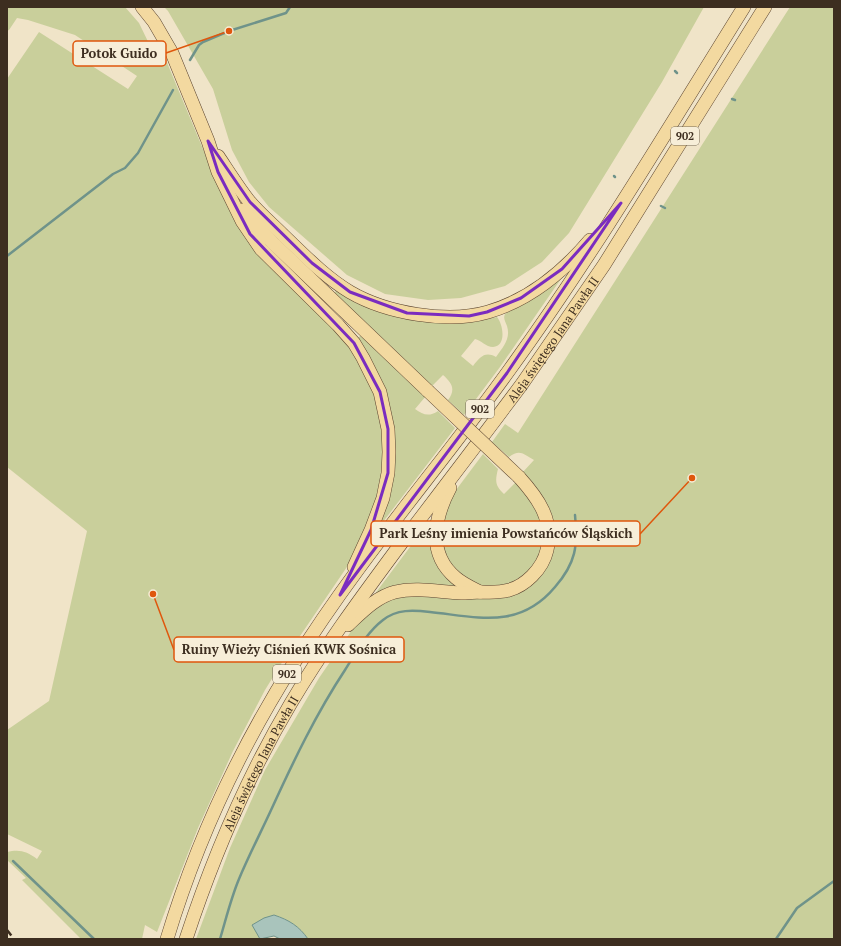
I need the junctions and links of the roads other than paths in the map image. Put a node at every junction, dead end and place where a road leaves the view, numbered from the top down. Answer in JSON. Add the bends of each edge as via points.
{"nodes":[{"id":1,"x":142,"y":7,"type":"edge"},
{"id":2,"x":744,"y":7,"type":"edge"},
{"id":3,"x":766,"y":7,"type":"edge"},
{"id":4,"x":208,"y":141,"type":"junction"},
{"id":5,"x":230,"y":195,"type":"junction"},
{"id":6,"x":621,"y":203,"type":"junction"},
{"id":7,"x":472,"y":450,"type":"junction"},
{"id":8,"x":482,"y":592,"type":"junction"},
{"id":9,"x":340,"y":595,"type":"junction"},
{"id":10,"x":330,"y":642,"type":"junction"},
{"id":11,"x":166,"y":939,"type":"edge"},
{"id":12,"x":186,"y":939,"type":"edge"}],
"edges":[{"from":1,"to":4,"type":"main road","via":[[172,53]]},
{"from":2,"to":6,"type":"main road","name":"Aleja świętego Jana Pawła II","number":"902"},
{"from":3,"to":7,"type":"main road","name":"Aleja świętego Jana Pawła II","number":"902","via":[[604,265],[522,384]]},
{"from":4,"to":5,"type":"main road","via":[[218,172]]},
{"from":4,"to":6,"type":"main road","via":[[250,202],[312,263],[350,292],[407,313],[469,316],[487,312],[521,298],[550,280],[562,269]]},
{"from":5,"to":8,"type":"main road","bridge":true,"via":[[273,243],[519,477],[537,498],[547,518],[549,536],[546,553],[538,569],[515,588],[500,592]]},
{"from":5,"to":9,"type":"main road","via":[[242,221],[261,248],[354,343],[374,378],[384,406],[389,452],[383,498]]},
{"from":6,"to":9,"type":"main road","name":"Aleja świętego Jana Pawła II","number":"902","via":[[573,279],[507,374]]},
{"from":7,"to":8,"type":"main road","via":[[444,499],[435,539],[441,560],[448,570],[464,584]]},
{"from":7,"to":10,"type":"main road","name":"Aleja świętego Jana Pawła II","number":"902"},
{"from":8,"to":10,"type":"main road","via":[[394,592],[377,600]]},
{"from":9,"to":11,"type":"main road","name":"Aleja świętego Jana Pawła II","number":"902","via":[[275,694],[241,757],[196,858]]},
{"from":10,"to":12,"type":"main road","name":"Aleja świętego Jana Pawła II","number":"902","via":[[276,728],[239,804],[221,842]]}]}
